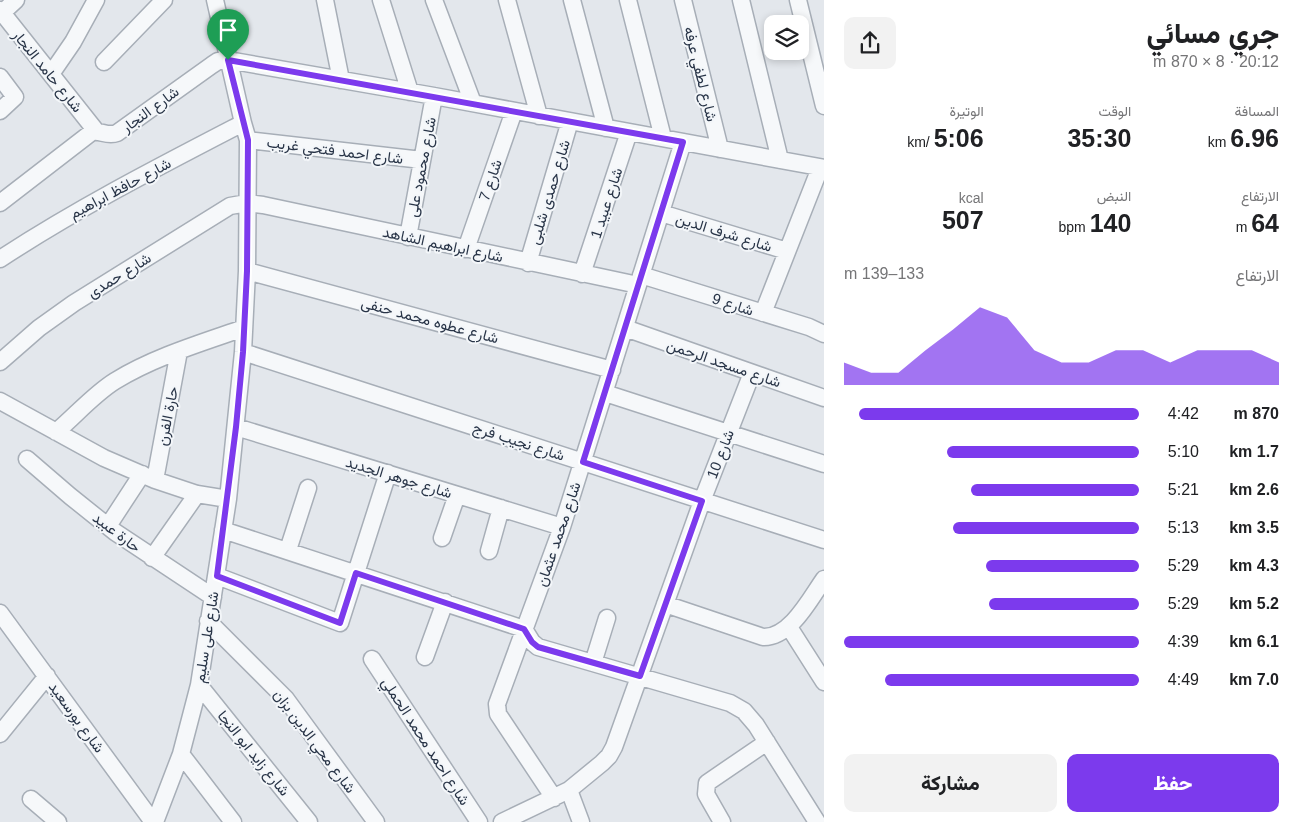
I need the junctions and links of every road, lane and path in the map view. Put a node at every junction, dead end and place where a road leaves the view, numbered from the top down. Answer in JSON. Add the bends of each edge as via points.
{"nodes":[{"id":1,"x":16,"y":0,"type":"edge"},
{"id":2,"x":96,"y":0,"type":"edge"},
{"id":3,"x":164,"y":0,"type":"edge"},
{"id":4,"x":215,"y":0,"type":"edge"},
{"id":5,"x":325,"y":0,"type":"edge"},
{"id":6,"x":381,"y":0,"type":"edge"},
{"id":7,"x":434,"y":0,"type":"edge"},
{"id":8,"x":507,"y":0,"type":"edge"},
{"id":9,"x":572,"y":0,"type":"edge"},
{"id":10,"x":628,"y":0,"type":"edge"},
{"id":11,"x":683,"y":0,"type":"edge"},
{"id":12,"x":741,"y":0,"type":"edge"},
{"id":13,"x":798,"y":0,"type":"edge"},
{"id":14,"x":1,"y":11,"type":"edge"},
{"id":15,"x":228,"y":60,"type":"junction"},
{"id":16,"x":104,"y":62,"type":"dead end"},
{"id":17,"x":51,"y":74,"type":"junction"},
{"id":18,"x":0,"y":77,"type":"edge"},
{"id":19,"x":341,"y":80,"type":"junction"},
{"id":20,"x":410,"y":92,"type":"junction"},
{"id":21,"x":434,"y":96,"type":"junction"},
{"id":22,"x":473,"y":103,"type":"junction"},
{"id":23,"x":824,"y":106,"type":"edge"},
{"id":24,"x":0,"y":111,"type":"edge"},
{"id":25,"x":514,"y":111,"type":"junction"},
{"id":26,"x":539,"y":116,"type":"junction"},
{"id":27,"x":570,"y":121,"type":"junction"},
{"id":28,"x":243,"y":123,"type":"junction"},
{"id":29,"x":606,"y":128,"type":"junction"},
{"id":30,"x":96,"y":131,"type":"junction"},
{"id":31,"x":629,"y":132,"type":"junction"},
{"id":32,"x":663,"y":138,"type":"junction"},
{"id":33,"x":248,"y":140,"type":"junction"},
{"id":34,"x":683,"y":142,"type":"junction"},
{"id":35,"x":720,"y":149,"type":"junction"},
{"id":36,"x":422,"y":160,"type":"junction"},
{"id":37,"x":780,"y":160,"type":"junction"},
{"id":38,"x":822,"y":168,"type":"edge"},
{"id":39,"x":0,"y":203,"type":"edge"},
{"id":40,"x":247,"y":203,"type":"junction"},
{"id":41,"x":661,"y":212,"type":"junction"},
{"id":42,"x":408,"y":237,"type":"junction"},
{"id":43,"x":466,"y":249,"type":"junction"},
{"id":44,"x":787,"y":251,"type":"junction"},
{"id":45,"x":0,"y":259,"type":"edge"},
{"id":46,"x":528,"y":262,"type":"junction"},
{"id":47,"x":247,"y":271,"type":"junction"},
{"id":48,"x":582,"y":274,"type":"junction"},
{"id":49,"x":640,"y":280,"type":"junction"},
{"id":50,"x":763,"y":313,"type":"junction"},
{"id":51,"x":244,"y":328,"type":"junction"},
{"id":52,"x":625,"y":328,"type":"junction"},
{"id":53,"x":824,"y":334,"type":"edge"},
{"id":54,"x":179,"y":351,"type":"junction"},
{"id":55,"x":243,"y":352,"type":"junction"},
{"id":56,"x":0,"y":362,"type":"edge"},
{"id":57,"x":612,"y":370,"type":"junction"},
{"id":58,"x":752,"y":373,"type":"junction"},
{"id":59,"x":605,"y":393,"type":"junction"},
{"id":60,"x":824,"y":398,"type":"edge"},
{"id":61,"x":0,"y":401,"type":"edge"},
{"id":62,"x":236,"y":427,"type":"junction"},
{"id":63,"x":56,"y":432,"type":"junction"},
{"id":64,"x":728,"y":433,"type":"junction"},
{"id":65,"x":27,"y":458,"type":"dead end"},
{"id":66,"x":583,"y":462,"type":"junction"},
{"id":67,"x":824,"y":464,"type":"edge"},
{"id":68,"x":388,"y":473,"type":"junction"},
{"id":69,"x":148,"y":477,"type":"junction"},
{"id":70,"x":308,"y":488,"type":"dead end"},
{"id":71,"x":197,"y":494,"type":"junction"},
{"id":72,"x":457,"y":494,"type":"junction"},
{"id":73,"x":228,"y":499,"type":"junction"},
{"id":74,"x":702,"y":501,"type":"junction"},
{"id":75,"x":501,"y":508,"type":"junction"},
{"id":76,"x":108,"y":526,"type":"junction"},
{"id":77,"x":562,"y":527,"type":"junction"},
{"id":78,"x":223,"y":530,"type":"junction"},
{"id":79,"x":442,"y":538,"type":"dead end"},
{"id":80,"x":824,"y":540,"type":"edge"},
{"id":81,"x":288,"y":550,"type":"junction"},
{"id":82,"x":489,"y":551,"type":"dead end"},
{"id":83,"x":152,"y":558,"type":"junction"},
{"id":84,"x":356,"y":573,"type":"junction"},
{"id":85,"x":217,"y":576,"type":"junction"},
{"id":86,"x":824,"y":579,"type":"edge"},
{"id":87,"x":213,"y":597,"type":"junction"},
{"id":88,"x":445,"y":602,"type":"junction"},
{"id":89,"x":665,"y":604,"type":"junction"},
{"id":90,"x":607,"y":618,"type":"dead end"},
{"id":91,"x":2,"y":621,"type":"edge"},
{"id":92,"x":208,"y":621,"type":"junction"},
{"id":93,"x":789,"y":627,"type":"junction"},
{"id":94,"x":524,"y":629,"type":"junction"},
{"id":95,"x":426,"y":657,"type":"dead end"},
{"id":96,"x":372,"y":659,"type":"dead end"},
{"id":97,"x":593,"y":662,"type":"junction"},
{"id":98,"x":47,"y":676,"type":"junction"},
{"id":99,"x":640,"y":676,"type":"junction"},
{"id":100,"x":824,"y":680,"type":"edge"},
{"id":101,"x":199,"y":685,"type":"junction"},
{"id":102,"x":0,"y":734,"type":"edge"},
{"id":103,"x":766,"y":742,"type":"junction"},
{"id":104,"x":181,"y":754,"type":"junction"},
{"id":105,"x":569,"y":790,"type":"junction"},
{"id":106,"x":31,"y":798,"type":"dead end"},
{"id":107,"x":554,"y":798,"type":"junction"},
{"id":108,"x":303,"y":820,"type":"edge"},
{"id":109,"x":58,"y":822,"type":"edge"},
{"id":110,"x":154,"y":822,"type":"edge"},
{"id":111,"x":233,"y":822,"type":"edge"},
{"id":112,"x":376,"y":822,"type":"edge"},
{"id":113,"x":479,"y":822,"type":"edge"},
{"id":114,"x":502,"y":822,"type":"edge"},
{"id":115,"x":581,"y":822,"type":"edge"},
{"id":116,"x":722,"y":822,"type":"edge"},
{"id":117,"x":817,"y":822,"type":"edge"}],
"edges":[{"from":1,"to":14,"type":"street"},
{"from":2,"to":17,"type":"street"},
{"from":3,"to":16,"type":"street"},
{"from":4,"to":15,"type":"street","name":"شارع على سليم"},
{"from":5,"to":19,"type":"street"},
{"from":6,"to":20,"type":"street"},
{"from":7,"to":22,"type":"street"},
{"from":8,"to":26,"type":"street"},
{"from":9,"to":29,"type":"street"},
{"from":10,"to":32,"type":"street"},
{"from":11,"to":35,"type":"street","name":"شارع لطفي عرفه"},
{"from":12,"to":37,"type":"street"},
{"from":13,"to":23,"type":"street"},
{"from":14,"to":17,"type":"street","name":"شارع حامد النجار"},
{"from":15,"to":19,"type":"street"},
{"from":15,"to":28,"type":"street","name":"شارع على سليم"},
{"from":15,"to":30,"type":"street","name":"شارع النجار","via":[[212,65],[117,133],[108,135]]},
{"from":17,"to":30,"type":"street","name":"شارع حامد النجار"},
{"from":18,"to":24,"type":"street","via":[[14,97]]},
{"from":19,"to":20,"type":"street"},
{"from":20,"to":21,"type":"street"},
{"from":21,"to":22,"type":"street"},
{"from":21,"to":36,"type":"street","name":"شارع محمود على"},
{"from":22,"to":25,"type":"street"},
{"from":25,"to":26,"type":"street"},
{"from":25,"to":43,"type":"street","name":"شارع 7"},
{"from":26,"to":27,"type":"street"},
{"from":27,"to":29,"type":"street"},
{"from":27,"to":46,"type":"street","name":"شارع حمدى شلبى"},
{"from":28,"to":33,"type":"street","name":"شارع على سليم"},
{"from":28,"to":45,"type":"street","name":"شارع حافظ ابراهيم","via":[[49,227]]},
{"from":29,"to":31,"type":"street"},
{"from":30,"to":39,"type":"street"},
{"from":31,"to":32,"type":"street"},
{"from":31,"to":48,"type":"street","name":"شارع عبيد 1"},
{"from":32,"to":34,"type":"street"},
{"from":33,"to":36,"type":"street","name":"شارع احمد فتحي غريب"},
{"from":33,"to":40,"type":"street","name":"شارع على سليم"},
{"from":34,"to":35,"type":"street"},
{"from":34,"to":41,"type":"street","name":"شارع محمد عثمان"},
{"from":35,"to":37,"type":"street"},
{"from":36,"to":42,"type":"street","name":"شارع محمود على"},
{"from":37,"to":38,"type":"street"},
{"from":38,"to":44,"type":"street"},
{"from":40,"to":42,"type":"street","name":"شارع ابراهيم الشاهد"},
{"from":40,"to":47,"type":"street","name":"شارع على سليم"},
{"from":40,"to":56,"type":"street","name":"شارع حمدى","via":[[230,206],[74,303]]},
{"from":41,"to":44,"type":"street","name":"شارع شرف الدين"},
{"from":41,"to":49,"type":"street","name":"شارع محمد عثمان"},
{"from":42,"to":43,"type":"street","name":"شارع ابراهيم الشاهد"},
{"from":43,"to":46,"type":"street","name":"شارع ابراهيم الشاهد"},
{"from":44,"to":50,"type":"street"},
{"from":46,"to":48,"type":"street","name":"شارع ابراهيم الشاهد"},
{"from":47,"to":51,"type":"street","name":"شارع على سليم"},
{"from":47,"to":57,"type":"street","name":"شارع عطوه محمد حنفى"},
{"from":48,"to":49,"type":"street","name":"شارع ابراهيم الشاهد"},
{"from":49,"to":50,"type":"street","name":"شارع 9"},
{"from":49,"to":52,"type":"street","name":"شارع محمد عثمان"},
{"from":50,"to":53,"type":"street","name":"شارع 9"},
{"from":51,"to":54,"type":"street"},
{"from":51,"to":55,"type":"street","name":"شارع على سليم"},
{"from":52,"to":57,"type":"street","name":"شارع محمد عثمان"},
{"from":52,"to":58,"type":"street","name":"شارع مسجد الرحمن"},
{"from":54,"to":63,"type":"street","via":[[113,383]]},
{"from":54,"to":69,"type":"street","name":"حارة الفرن"},
{"from":55,"to":62,"type":"street","name":"شارع على سليم"},
{"from":55,"to":66,"type":"street","name":"شارع نجيب فرج"},
{"from":57,"to":59,"type":"street","name":"شارع محمد عثمان"},
{"from":58,"to":60,"type":"street","name":"شارع مسجد الرحمن"},
{"from":58,"to":64,"type":"street","name":"شارع 10"},
{"from":59,"to":64,"type":"street"},
{"from":59,"to":66,"type":"street","name":"شارع محمد عثمان"},
{"from":61,"to":63,"type":"street"},
{"from":62,"to":68,"type":"street","name":"شارع جوهر الجديد"},
{"from":62,"to":73,"type":"street","name":"شارع على سليم"},
{"from":63,"to":69,"type":"street"},
{"from":64,"to":67,"type":"street"},
{"from":64,"to":74,"type":"street","name":"شارع 10"},
{"from":65,"to":76,"type":"street","name":"حارة عبيد"},
{"from":66,"to":74,"type":"street","name":"شارع نجيب فرج"},
{"from":66,"to":77,"type":"street","name":"شارع محمد عثمان"},
{"from":68,"to":72,"type":"street","name":"شارع جوهر الجديد"},
{"from":68,"to":84,"type":"street"},
{"from":69,"to":71,"type":"street"},
{"from":69,"to":76,"type":"street"},
{"from":70,"to":81,"type":"street"},
{"from":71,"to":73,"type":"street"},
{"from":71,"to":83,"type":"street"},
{"from":72,"to":75,"type":"street","name":"شارع جوهر الجديد"},
{"from":72,"to":79,"type":"street"},
{"from":73,"to":78,"type":"street","name":"شارع على سليم"},
{"from":74,"to":80,"type":"street","name":"شارع نجيب فرج"},
{"from":74,"to":89,"type":"street","name":"شارع 10"},
{"from":75,"to":77,"type":"street","name":"شارع جوهر الجديد"},
{"from":75,"to":82,"type":"street"},
{"from":76,"to":83,"type":"street","name":"حارة عبيد"},
{"from":77,"to":94,"type":"street","name":"شارع محمد عثمان"},
{"from":78,"to":81,"type":"street"},
{"from":78,"to":85,"type":"street","name":"شارع على سليم"},
{"from":81,"to":84,"type":"street"},
{"from":83,"to":87,"type":"street","name":"حارة عبيد"},
{"from":84,"to":85,"type":"street","via":[[340,623]]},
{"from":84,"to":88,"type":"street"},
{"from":85,"to":87,"type":"street","name":"شارع على سليم"},
{"from":86,"to":93,"type":"street"},
{"from":87,"to":92,"type":"street","name":"شارع على سليم"},
{"from":88,"to":94,"type":"street"},
{"from":88,"to":95,"type":"street"},
{"from":89,"to":93,"type":"street","via":[[763,637],[772,637]]},
{"from":89,"to":99,"type":"street","name":"شارع 10"},
{"from":90,"to":97,"type":"street"},
{"from":91,"to":98,"type":"street","name":"شارع بورسعيد"},
{"from":92,"to":101,"type":"street","name":"شارع على سليم"},
{"from":92,"to":112,"type":"street","name":"شارع محي الدين بزان","via":[[286,699]]},
{"from":93,"to":100,"type":"street"},
{"from":94,"to":97,"type":"street","via":[[538,647]]},
{"from":94,"to":107,"type":"street","name":"شارع محمد عثمان","via":[[497,709]]},
{"from":96,"to":113,"type":"street","name":"شارع احمد محمد الحملي"},
{"from":97,"to":99,"type":"street"},
{"from":98,"to":102,"type":"street"},
{"from":98,"to":110,"type":"street","name":"شارع بورسعيد"},
{"from":99,"to":103,"type":"street","via":[[730,703],[744,711]]},
{"from":99,"to":105,"type":"street","name":"شارع 10","via":[[609,756]]},
{"from":101,"to":104,"type":"street","name":"شارع على سليم"},
{"from":101,"to":108,"type":"street","name":"شارع زايد ابو النجا"},
{"from":103,"to":116,"type":"street","via":[[707,783],[706,794]]},
{"from":103,"to":117,"type":"street"},
{"from":104,"to":110,"type":"street","name":"شارع على سليم"},
{"from":104,"to":111,"type":"street"},
{"from":105,"to":107,"type":"street","name":"شارع 10"},
{"from":105,"to":115,"type":"street"},
{"from":106,"to":109,"type":"street"},
{"from":107,"to":114,"type":"street","name":"شارع 10"}]}
